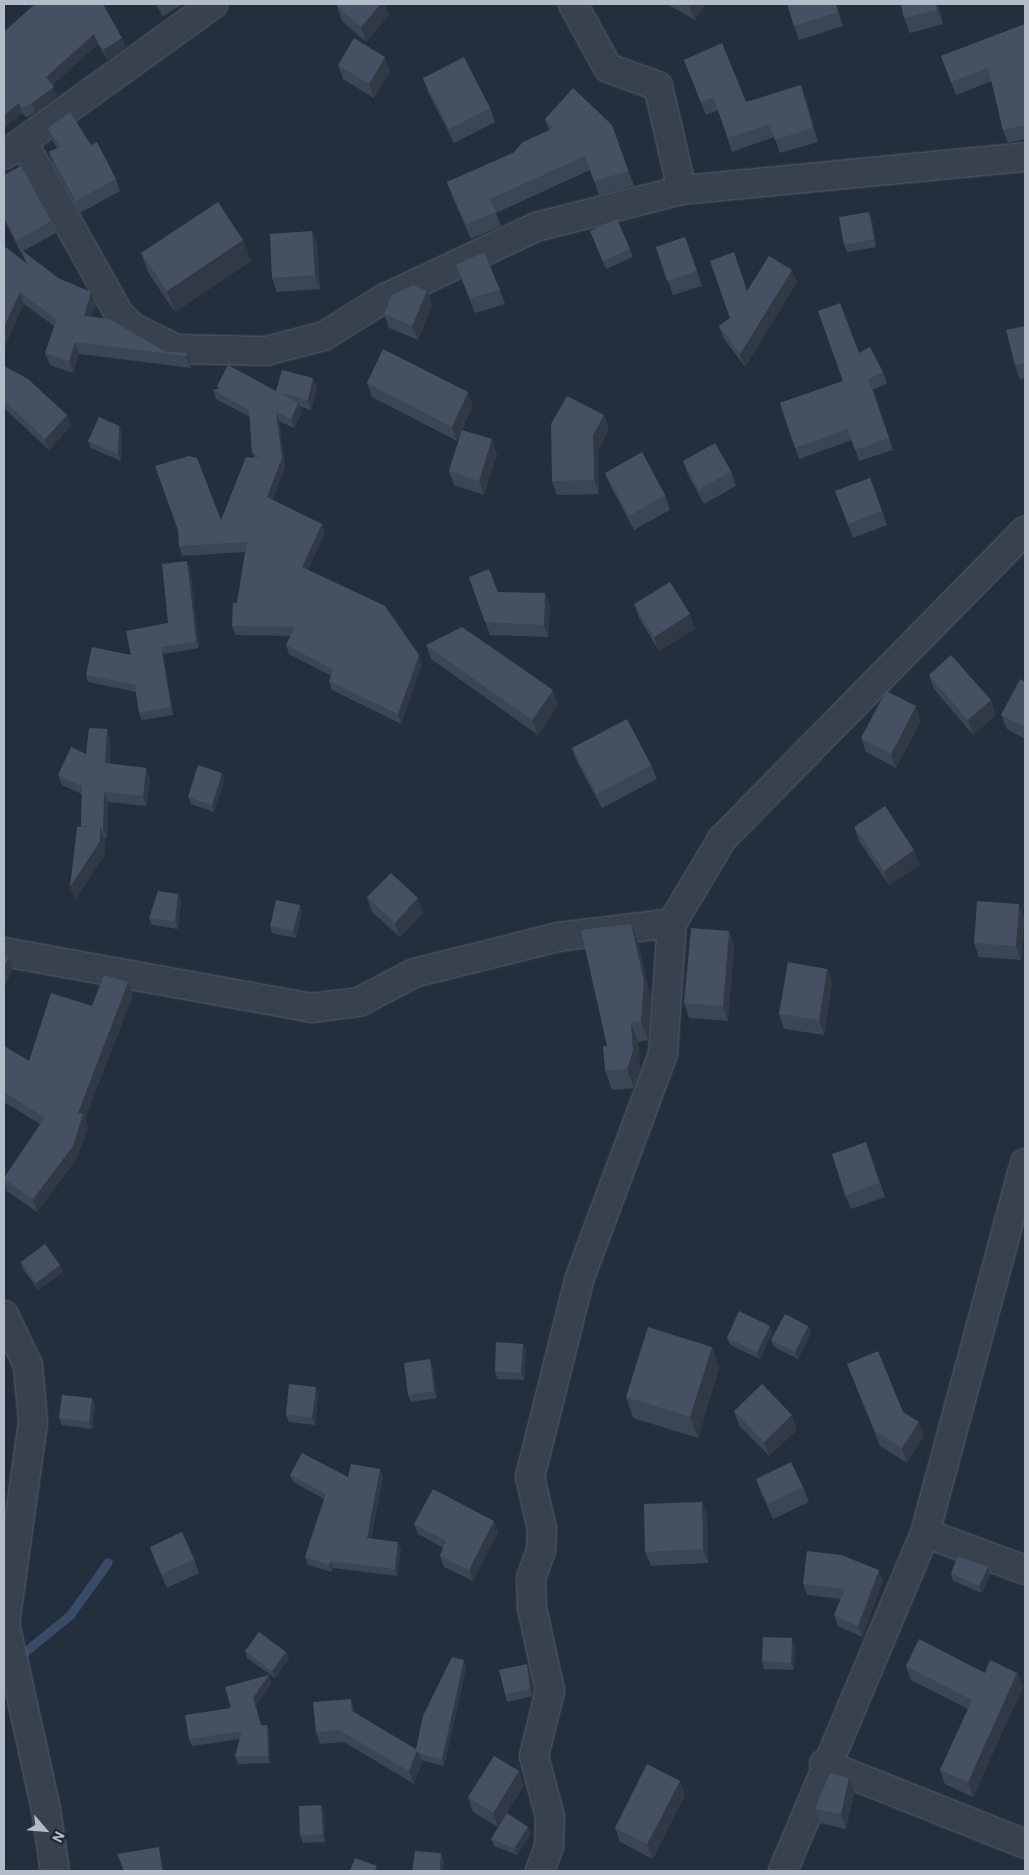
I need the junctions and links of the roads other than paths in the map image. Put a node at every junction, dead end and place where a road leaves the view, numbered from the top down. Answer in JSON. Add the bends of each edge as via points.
{"nodes":[{"id":1,"x":213,"y":4,"type":"edge"},
{"id":2,"x":573,"y":4,"type":"edge"},
{"id":3,"x":14,"y":148,"type":"edge"},
{"id":4,"x":1025,"y":157,"type":"edge"},
{"id":5,"x":682,"y":190,"type":"junction"},
{"id":6,"x":1025,"y":531,"type":"edge"},
{"id":7,"x":672,"y":923,"type":"junction"},
{"id":8,"x":4,"y":952,"type":"edge"},
{"id":9,"x":1025,"y":1163,"type":"edge"},
{"id":10,"x":4,"y":1315,"type":"edge"},
{"id":11,"x":925,"y":1533,"type":"junction"},
{"id":12,"x":1025,"y":1570,"type":"edge"},
{"id":13,"x":824,"y":1764,"type":"junction"},
{"id":14,"x":1025,"y":1844,"type":"edge"},
{"id":15,"x":55,"y":1871,"type":"edge"},
{"id":16,"x":540,"y":1871,"type":"edge"},
{"id":17,"x":783,"y":1871,"type":"edge"}],
"edges":[{"from":1,"to":3,"type":"street"},
{"from":2,"to":5,"type":"street","via":[[608,68],[658,86]]},
{"from":3,"to":5,"type":"street","via":[[119,314],[146,336],[177,349],[266,351],[324,336],[383,299],[536,226]]},
{"from":4,"to":5,"type":"street"},
{"from":6,"to":7,"type":"street","via":[[722,839]]},
{"from":7,"to":8,"type":"street","via":[[558,937],[414,973],[359,1002],[311,1008]]},
{"from":7,"to":16,"type":"street","via":[[663,1054],[578,1280],[530,1477],[542,1529],[540,1552],[531,1578],[532,1608],[550,1691],[534,1756],[550,1817],[549,1846]]},
{"from":9,"to":11,"type":"street"},
{"from":10,"to":15,"type":"street","via":[[28,1365],[33,1422],[11,1551],[5,1623]]},
{"from":11,"to":12,"type":"street"},
{"from":11,"to":13,"type":"street"},
{"from":13,"to":14,"type":"street"},
{"from":13,"to":17,"type":"street"}]}
